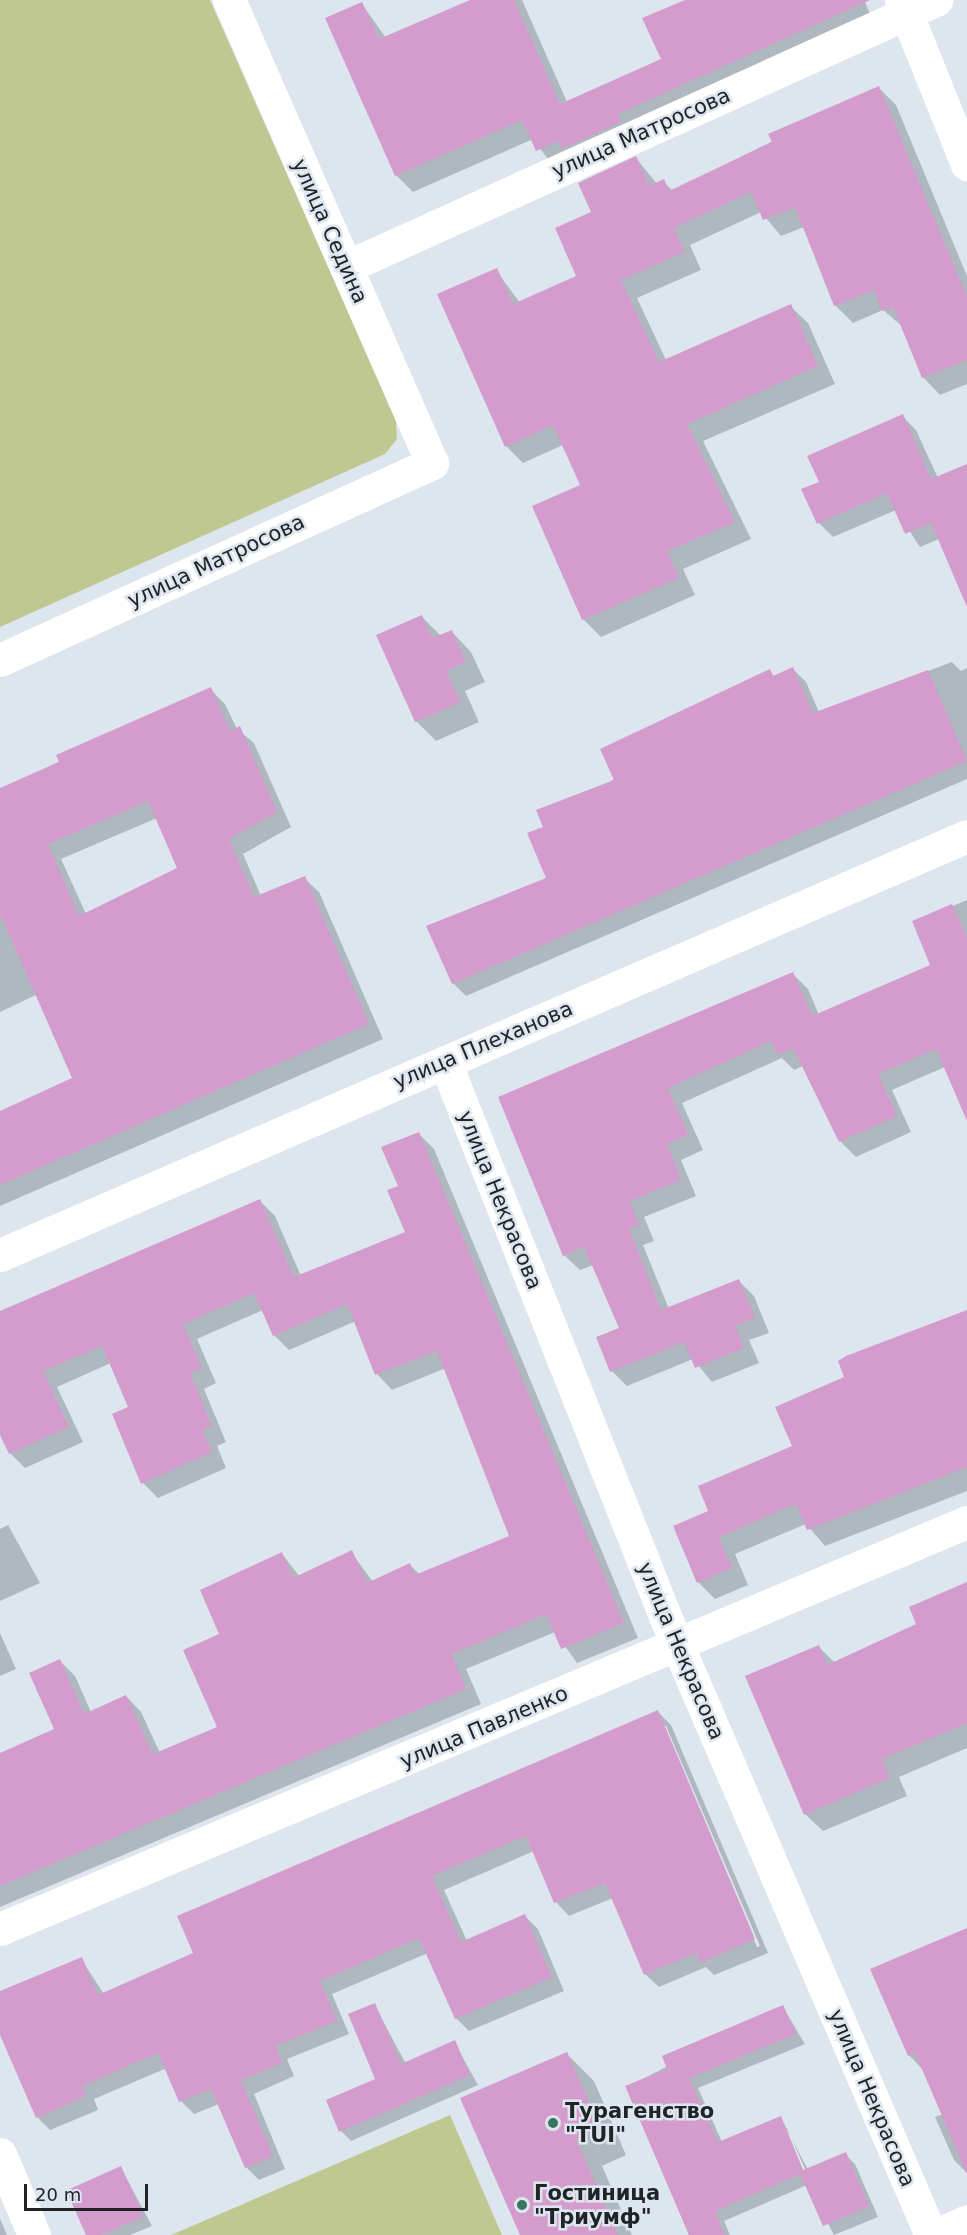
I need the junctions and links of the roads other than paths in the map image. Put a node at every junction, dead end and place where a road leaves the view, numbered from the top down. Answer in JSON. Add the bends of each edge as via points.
{"nodes":[{"id":1,"x":229,"y":0,"type":"edge"},
{"id":2,"x":936,"y":0,"type":"edge"},
{"id":3,"x":904,"y":7,"type":"edge"},
{"id":4,"x":967,"y":164,"type":"edge"},
{"id":5,"x":346,"y":267,"type":"junction"},
{"id":6,"x":432,"y":463,"type":"joint"},
{"id":7,"x":0,"y":660,"type":"edge"},
{"id":8,"x":967,"y":836,"type":"edge"},
{"id":9,"x":445,"y":1062,"type":"junction"},
{"id":10,"x":0,"y":1255,"type":"edge"},
{"id":11,"x":967,"y":1522,"type":"edge"},
{"id":12,"x":677,"y":1646,"type":"junction"},
{"id":13,"x":0,"y":1929,"type":"edge"},
{"id":14,"x":0,"y":2154,"type":"edge"},
{"id":15,"x":967,"y":2221,"type":"edge"},
{"id":16,"x":34,"y":2235,"type":"edge"},
{"id":17,"x":931,"y":2235,"type":"edge"},
{"id":18,"x":936,"y":2235,"type":"edge"}],
"edges":[{"from":1,"to":5,"type":"street","name":"улица Седина"},
{"from":2,"to":3,"type":"street","name":"улица Матросова"},
{"from":3,"to":4,"type":"street"},
{"from":3,"to":5,"type":"street","name":"улица Матросова"},
{"from":5,"to":6,"type":"street","name":"улица Седина"},
{"from":6,"to":7,"type":"street","name":"улица Матросова"},
{"from":8,"to":9,"type":"street","name":"улица Плеханова"},
{"from":9,"to":10,"type":"street","name":"улица Плеханова"},
{"from":9,"to":12,"type":"street","name":"улица Некрасова"},
{"from":11,"to":12,"type":"street","name":"улица Павленко"},
{"from":12,"to":13,"type":"street","name":"улица Павленко"},
{"from":12,"to":17,"type":"street","name":"улица Некрасова"},
{"from":14,"to":16,"type":"street"},
{"from":15,"to":18,"type":"street"}]}
